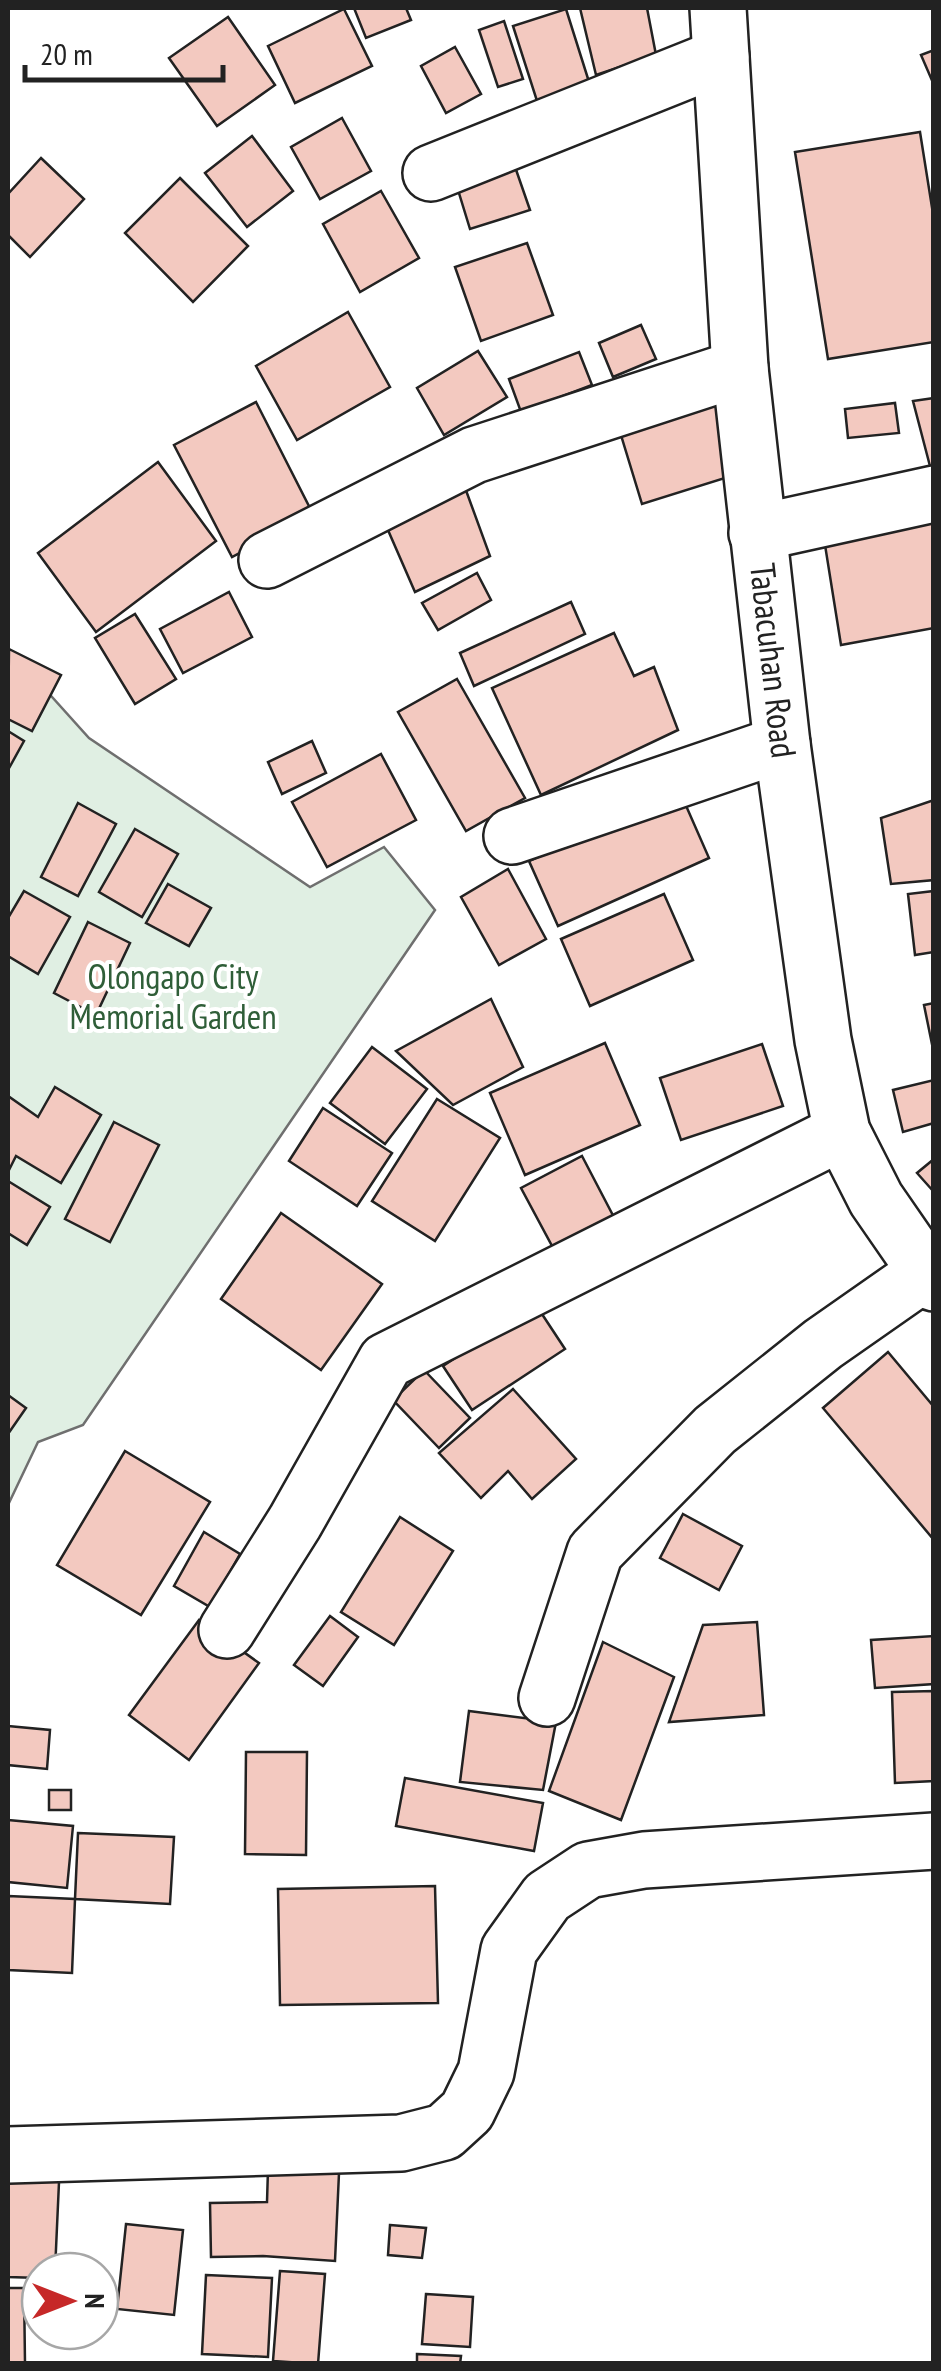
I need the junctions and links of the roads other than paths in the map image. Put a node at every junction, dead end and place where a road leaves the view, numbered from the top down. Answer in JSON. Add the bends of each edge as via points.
{"nodes":[{"id":1,"x":719,"y":32,"type":"edge"},
{"id":2,"x":431,"y":173,"type":"dead end"},
{"id":3,"x":740,"y":368,"type":"junction"},
{"id":4,"x":934,"y":494,"type":"edge"},
{"id":5,"x":758,"y":533,"type":"junction"},
{"id":6,"x":267,"y":560,"type":"dead end"},
{"id":7,"x":782,"y":744,"type":"junction"},
{"id":8,"x":512,"y":836,"type":"dead end"},
{"id":9,"x":842,"y":1132,"type":"junction"},
{"id":10,"x":930,"y":1278,"type":"edge"},
{"id":11,"x":227,"y":1630,"type":"dead end"},
{"id":12,"x":547,"y":1698,"type":"dead end"},
{"id":13,"x":934,"y":1841,"type":"edge"},
{"id":14,"x":8,"y":2155,"type":"edge"}],
"edges":[{"from":1,"to":2,"type":"street"},
{"from":1,"to":3,"type":"street","name":"Tabacuhan Road"},
{"from":3,"to":5,"type":"street","name":"Tabacuhan Road"},
{"from":3,"to":6,"type":"street","via":[[474,455]]},
{"from":4,"to":5,"type":"street"},
{"from":5,"to":7,"type":"street","name":"Tabacuhan Road"},
{"from":7,"to":8,"type":"street"},
{"from":7,"to":9,"type":"street","name":"Tabacuhan Road"},
{"from":9,"to":10,"type":"street","name":"Tabacuhan Road","via":[[876,1199]]},
{"from":9,"to":11,"type":"street","via":[[386,1361]]},
{"from":10,"to":12,"type":"street","via":[[823,1344],[715,1430],[595,1552]]},
{"from":13,"to":14,"type":"street","via":[[644,1860],[588,1870],[547,1897],[509,1950],[486,2072],[467,2111],[444,2132],[402,2143]]}]}
